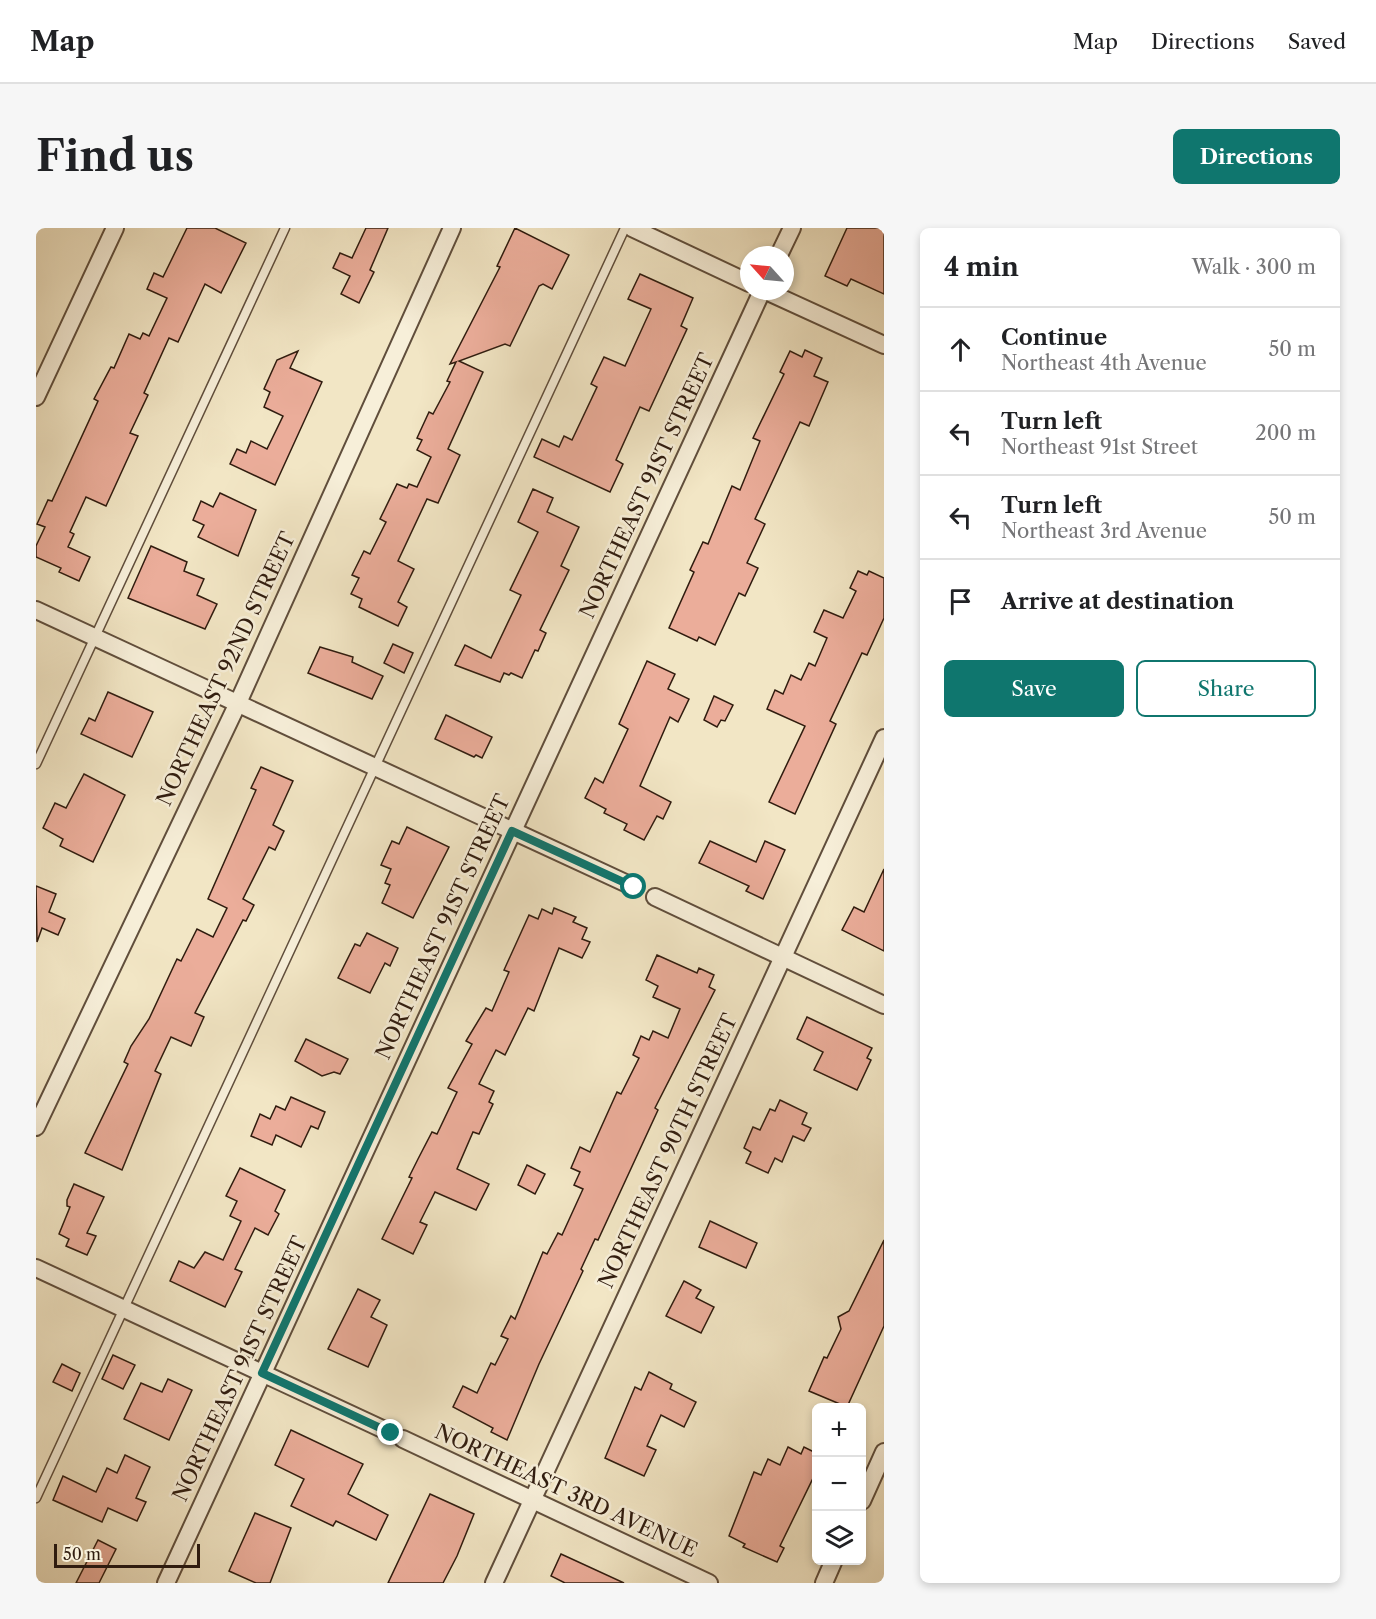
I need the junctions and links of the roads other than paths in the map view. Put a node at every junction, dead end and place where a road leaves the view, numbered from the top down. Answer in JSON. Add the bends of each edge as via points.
{"nodes":[{"id":1,"x":115,"y":228,"type":"edge"},
{"id":2,"x":285,"y":228,"type":"edge"},
{"id":3,"x":452,"y":228,"type":"edge"},
{"id":4,"x":625,"y":228,"type":"edge"},
{"id":5,"x":632,"y":228,"type":"edge"},
{"id":6,"x":792,"y":228,"type":"edge"},
{"id":7,"x":783,"y":246,"type":"edge"},
{"id":8,"x":740,"y":279,"type":"edge"},
{"id":9,"x":760,"y":300,"type":"edge"},
{"id":10,"x":784,"y":300,"type":"edge"},
{"id":11,"x":884,"y":345,"type":"edge"},
{"id":12,"x":36,"y":397,"type":"edge"},
{"id":13,"x":36,"y":610,"type":"edge"},
{"id":14,"x":94,"y":638,"type":"junction"},
{"id":15,"x":237,"y":705,"type":"junction"},
{"id":16,"x":884,"y":738,"type":"edge"},
{"id":17,"x":36,"y":764,"type":"edge"},
{"id":18,"x":375,"y":768,"type":"junction"},
{"id":19,"x":512,"y":831,"type":"junction"},
{"id":20,"x":634,"y":887,"type":"dead end"},
{"id":21,"x":655,"y":897,"type":"dead end"},
{"id":22,"x":782,"y":957,"type":"junction"},
{"id":23,"x":884,"y":1005,"type":"edge"},
{"id":24,"x":36,"y":1127,"type":"edge"},
{"id":25,"x":36,"y":1268,"type":"edge"},
{"id":26,"x":124,"y":1309,"type":"junction"},
{"id":27,"x":262,"y":1373,"type":"junction"},
{"id":28,"x":884,"y":1452,"type":"edge"},
{"id":29,"x":866,"y":1490,"type":"edge"},
{"id":30,"x":36,"y":1498,"type":"edge"},
{"id":31,"x":533,"y":1500,"type":"junction"},
{"id":32,"x":832,"y":1565,"type":"edge"},
{"id":33,"x":166,"y":1583,"type":"edge"},
{"id":34,"x":494,"y":1583,"type":"edge"},
{"id":35,"x":709,"y":1583,"type":"edge"},
{"id":36,"x":824,"y":1583,"type":"edge"}],
"edges":[{"from":1,"to":12,"type":"street"},
{"from":2,"to":14,"type":"lane"},
{"from":3,"to":15,"type":"street","name":"NORTHEAST 92ND STREET"},
{"from":4,"to":18,"type":"lane"},
{"from":5,"to":8,"type":"street"},
{"from":6,"to":7,"type":"street"},
{"from":9,"to":19,"type":"street","name":"NORTHEAST 91ST STREET"},
{"from":10,"to":11,"type":"street"},
{"from":13,"to":14,"type":"street"},
{"from":14,"to":15,"type":"street"},
{"from":14,"to":17,"type":"lane"},
{"from":15,"to":18,"type":"street"},
{"from":15,"to":24,"type":"street","name":"NORTHEAST 92ND STREET"},
{"from":16,"to":22,"type":"street","name":"NORTHEAST 90TH STREET"},
{"from":18,"to":19,"type":"street"},
{"from":18,"to":26,"type":"lane"},
{"from":19,"to":20,"type":"street"},
{"from":19,"to":27,"type":"street","name":"NORTHEAST 91ST STREET"},
{"from":21,"to":22,"type":"street"},
{"from":22,"to":23,"type":"street"},
{"from":22,"to":31,"type":"street","name":"NORTHEAST 90TH STREET"},
{"from":25,"to":26,"type":"street","name":"NORTHEAST 3RD AVENUE"},
{"from":26,"to":27,"type":"street","name":"NORTHEAST 3RD AVENUE"},
{"from":26,"to":30,"type":"lane"},
{"from":27,"to":31,"type":"street","name":"NORTHEAST 3RD AVENUE"},
{"from":27,"to":33,"type":"street","name":"NORTHEAST 91ST STREET"},
{"from":28,"to":29,"type":"street"},
{"from":31,"to":34,"type":"street","name":"NORTHEAST 90TH STREET"},
{"from":31,"to":35,"type":"street","name":"NORTHEAST 3RD AVENUE"},
{"from":32,"to":36,"type":"street"}]}
